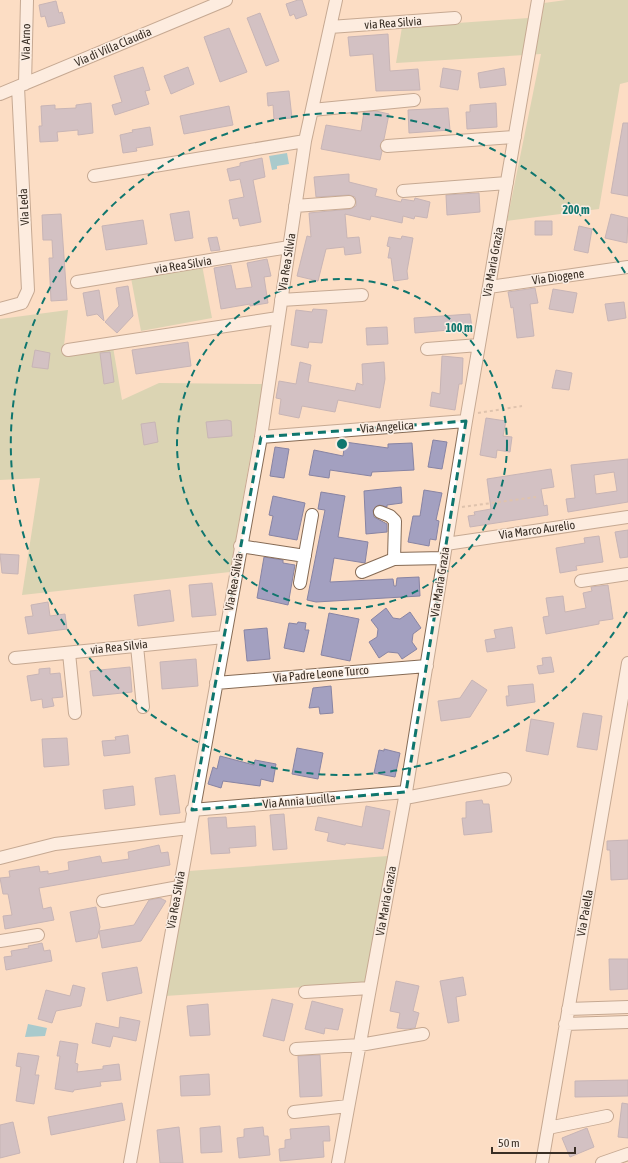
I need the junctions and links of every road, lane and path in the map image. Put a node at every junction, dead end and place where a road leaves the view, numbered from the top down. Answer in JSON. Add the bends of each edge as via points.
{"nodes":[{"id":1,"x":26,"y":0,"type":"edge"},
{"id":2,"x":226,"y":0,"type":"edge"},
{"id":3,"x":336,"y":0,"type":"edge"},
{"id":4,"x":538,"y":0,"type":"edge"},
{"id":5,"x":205,"y":4,"type":"edge"},
{"id":6,"x":455,"y":18,"type":"dead end"},
{"id":7,"x":330,"y":27,"type":"junction"},
{"id":8,"x":22,"y":85,"type":"junction"},
{"id":9,"x":0,"y":94,"type":"edge"},
{"id":10,"x":414,"y":100,"type":"dead end"},
{"id":11,"x":312,"y":110,"type":"junction"},
{"id":12,"x":515,"y":137,"type":"junction"},
{"id":13,"x":306,"y":141,"type":"junction"},
{"id":14,"x":387,"y":146,"type":"dead end"},
{"id":15,"x":94,"y":176,"type":"dead end"},
{"id":16,"x":507,"y":183,"type":"junction"},
{"id":17,"x":403,"y":191,"type":"dead end"},
{"id":18,"x":349,"y":202,"type":"dead end"},
{"id":19,"x":296,"y":206,"type":"junction"},
{"id":20,"x":289,"y":247,"type":"junction"},
{"id":21,"x":628,"y":267,"type":"edge"},
{"id":22,"x":77,"y":282,"type":"dead end"},
{"id":23,"x":489,"y":287,"type":"junction"},
{"id":24,"x":362,"y":295,"type":"dead end"},
{"id":25,"x":281,"y":300,"type":"junction"},
{"id":26,"x":0,"y":309,"type":"edge"},
{"id":27,"x":278,"y":318,"type":"junction"},
{"id":28,"x":479,"y":345,"type":"junction"},
{"id":29,"x":427,"y":349,"type":"dead end"},
{"id":30,"x":68,"y":350,"type":"dead end"},
{"id":31,"x":522,"y":406,"type":"dead end"},
{"id":32,"x":467,"y":417,"type":"junction"},
{"id":33,"x":260,"y":436,"type":"junction"},
{"id":34,"x":536,"y":497,"type":"dead end"},
{"id":35,"x":452,"y":509,"type":"junction"},
{"id":36,"x":380,"y":512,"type":"dead end"},
{"id":37,"x":312,"y":515,"type":"dead end"},
{"id":38,"x":628,"y":517,"type":"edge"},
{"id":39,"x":446,"y":544,"type":"junction"},
{"id":40,"x":240,"y":546,"type":"junction"},
{"id":41,"x":305,"y":556,"type":"junction"},
{"id":42,"x":444,"y":558,"type":"junction"},
{"id":43,"x":394,"y":559,"type":"junction"},
{"id":44,"x":362,"y":572,"type":"dead end"},
{"id":45,"x":628,"y":574,"type":"edge"},
{"id":46,"x":580,"y":581,"type":"dead end"},
{"id":47,"x":300,"y":583,"type":"dead end"},
{"id":48,"x":224,"y":636,"type":"junction"},
{"id":49,"x":137,"y":646,"type":"junction"},
{"id":50,"x":68,"y":653,"type":"junction"},
{"id":51,"x":15,"y":658,"type":"dead end"},
{"id":52,"x":628,"y":663,"type":"edge"},
{"id":53,"x":427,"y":666,"type":"junction"},
{"id":54,"x":216,"y":683,"type":"junction"},
{"id":55,"x":143,"y":706,"type":"dead end"},
{"id":56,"x":75,"y":712,"type":"dead end"},
{"id":57,"x":505,"y":780,"type":"dead end"},
{"id":58,"x":406,"y":795,"type":"junction"},
{"id":59,"x":192,"y":810,"type":"junction"},
{"id":60,"x":189,"y":828,"type":"junction"},
{"id":61,"x":0,"y":858,"type":"edge"},
{"id":62,"x":179,"y":886,"type":"junction"},
{"id":63,"x":104,"y":901,"type":"dead end"},
{"id":64,"x":38,"y":935,"type":"dead end"},
{"id":65,"x":0,"y":941,"type":"edge"},
{"id":66,"x":370,"y":988,"type":"junction"},
{"id":67,"x":304,"y":992,"type":"dead end"},
{"id":68,"x":628,"y":1007,"type":"edge"},
{"id":69,"x":568,"y":1009,"type":"junction"},
{"id":70,"x":628,"y":1022,"type":"edge"},
{"id":71,"x":566,"y":1024,"type":"junction"},
{"id":72,"x":422,"y":1034,"type":"dead end"},
{"id":73,"x":360,"y":1045,"type":"junction"},
{"id":74,"x":296,"y":1049,"type":"dead end"},
{"id":75,"x":348,"y":1106,"type":"junction"},
{"id":76,"x":294,"y":1112,"type":"dead end"},
{"id":77,"x":607,"y":1116,"type":"dead end"},
{"id":78,"x":548,"y":1128,"type":"junction"},
{"id":79,"x":628,"y":1154,"type":"edge"},
{"id":80,"x":130,"y":1163,"type":"edge"},
{"id":81,"x":338,"y":1163,"type":"edge"},
{"id":82,"x":542,"y":1163,"type":"edge"},
{"id":83,"x":602,"y":1163,"type":"edge"}],
"edges":[{"from":1,"to":8,"type":"street","name":"Via Arno"},
{"from":2,"to":5,"type":"street","name":"Via di Villa Claudia"},
{"from":3,"to":7,"type":"street","name":"Via Rea Silvia"},
{"from":4,"to":12,"type":"street","name":"Via Maria Grazia"},
{"from":5,"to":8,"type":"street","name":"Via di Villa Claudia"},
{"from":6,"to":7,"type":"street","name":"via Rea Silvia"},
{"from":7,"to":11,"type":"street","name":"Via Rea Silvia"},
{"from":8,"to":9,"type":"street","name":"Via di Villa Claudia"},
{"from":8,"to":26,"type":"street","name":"Via Leda","via":[[28,290],[22,303]]},
{"from":10,"to":11,"type":"street"},
{"from":11,"to":13,"type":"street","name":"Via Rea Silvia"},
{"from":12,"to":14,"type":"street"},
{"from":12,"to":16,"type":"street","name":"Via Maria Grazia"},
{"from":13,"to":15,"type":"street"},
{"from":13,"to":19,"type":"street","name":"Via Rea Silvia"},
{"from":16,"to":17,"type":"street"},
{"from":16,"to":23,"type":"street","name":"Via Maria Grazia"},
{"from":18,"to":19,"type":"street"},
{"from":19,"to":20,"type":"street","name":"Via Rea Silvia"},
{"from":20,"to":22,"type":"street","name":"via Rea Silvia"},
{"from":20,"to":25,"type":"street","name":"Via Rea Silvia"},
{"from":21,"to":23,"type":"street","name":"Via Diogene"},
{"from":23,"to":28,"type":"street","name":"Via Maria Grazia"},
{"from":24,"to":25,"type":"street","name":"via Rea Silvia"},
{"from":25,"to":27,"type":"street","name":"Via Rea Silvia"},
{"from":27,"to":30,"type":"street"},
{"from":27,"to":33,"type":"street","name":"Via Rea Silvia"},
{"from":28,"to":29,"type":"street"},
{"from":28,"to":32,"type":"street","name":"Via Maria Grazia"},
{"from":31,"to":32,"type":"path"},
{"from":32,"to":33,"type":"street","name":"Via Angelica"},
{"from":32,"to":35,"type":"street","name":"Via Maria Grazia"},
{"from":33,"to":40,"type":"street","name":"Via Rea Silvia"},
{"from":34,"to":35,"type":"path"},
{"from":35,"to":39,"type":"street","name":"Via Maria Grazia"},
{"from":36,"to":43,"type":"street","via":[[395,521]]},
{"from":37,"to":41,"type":"street"},
{"from":38,"to":39,"type":"street","name":"Via Marco Aurelio"},
{"from":39,"to":42,"type":"street","name":"Via Maria Grazia"},
{"from":40,"to":41,"type":"street"},
{"from":40,"to":48,"type":"street","name":"Via Rea Silvia"},
{"from":41,"to":47,"type":"street"},
{"from":42,"to":43,"type":"street"},
{"from":42,"to":53,"type":"street","name":"Via Maria Grazia"},
{"from":43,"to":44,"type":"street"},
{"from":45,"to":46,"type":"street"},
{"from":48,"to":49,"type":"street","name":"via Rea Silvia"},
{"from":48,"to":54,"type":"street","name":"Via Rea Silvia"},
{"from":49,"to":50,"type":"street","name":"via Rea Silvia"},
{"from":49,"to":55,"type":"street"},
{"from":50,"to":51,"type":"street","name":"via Rea Silvia"},
{"from":50,"to":56,"type":"street"},
{"from":52,"to":69,"type":"street","name":"Via Paiella"},
{"from":53,"to":54,"type":"street","name":"Via Padre Leone Turco"},
{"from":53,"to":58,"type":"street","name":"Via Maria Grazia"},
{"from":54,"to":59,"type":"street","name":"Via Rea Silvia"},
{"from":57,"to":58,"type":"street","name":"Via Annia Lucilla"},
{"from":58,"to":59,"type":"street","name":"Via Annia Lucilla"},
{"from":58,"to":66,"type":"street","name":"Via Maria Grazia"},
{"from":59,"to":60,"type":"street","name":"Via Rea Silvia"},
{"from":60,"to":61,"type":"street","via":[[54,844]]},
{"from":60,"to":62,"type":"street","name":"Via Rea Silvia"},
{"from":62,"to":63,"type":"street"},
{"from":62,"to":80,"type":"street","name":"Via Rea Silvia"},
{"from":64,"to":65,"type":"street"},
{"from":66,"to":67,"type":"street"},
{"from":66,"to":73,"type":"street","name":"Via Maria Grazia"},
{"from":68,"to":69,"type":"street"},
{"from":69,"to":71,"type":"street","name":"Via Paiella"},
{"from":70,"to":71,"type":"street"},
{"from":71,"to":78,"type":"street","name":"Via Paiella"},
{"from":72,"to":73,"type":"street"},
{"from":73,"to":74,"type":"street"},
{"from":73,"to":75,"type":"street","name":"Via Maria Grazia"},
{"from":75,"to":76,"type":"street"},
{"from":75,"to":81,"type":"street","name":"Via Maria Grazia"},
{"from":77,"to":78,"type":"street"},
{"from":78,"to":82,"type":"street","name":"Via Paiella"},
{"from":79,"to":83,"type":"street"}]}
